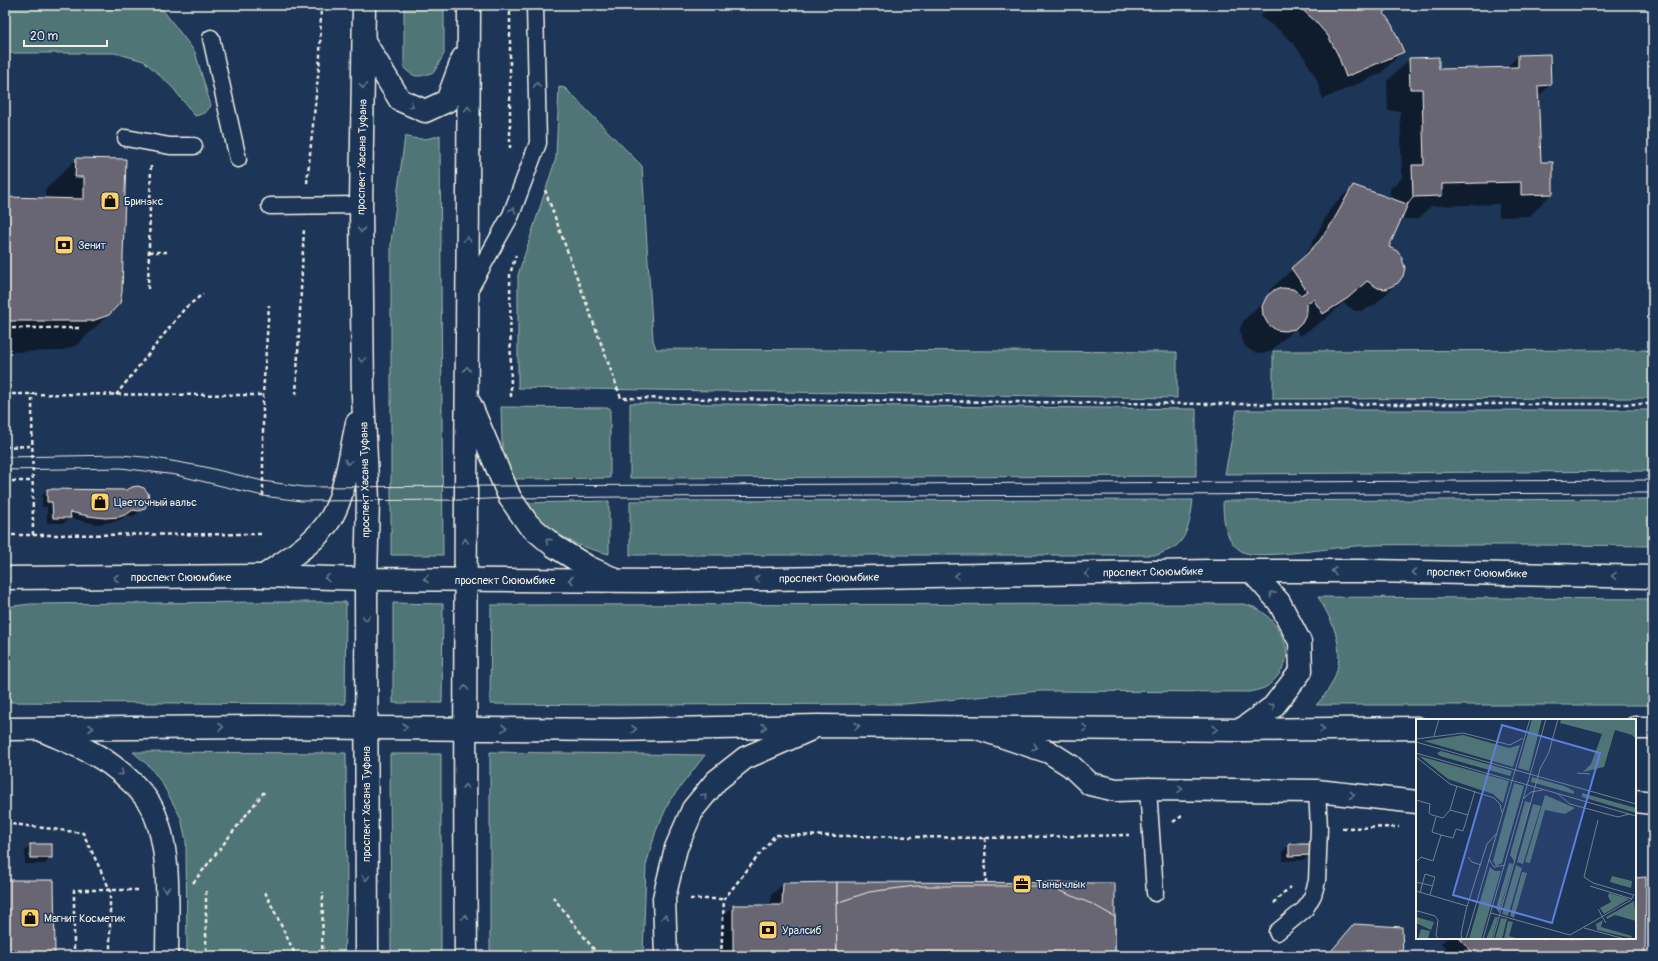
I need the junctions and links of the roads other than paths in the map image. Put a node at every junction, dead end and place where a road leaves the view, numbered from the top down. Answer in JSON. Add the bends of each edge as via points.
{"nodes":[{"id":1,"x":364,"y":5,"type":"edge"},
{"id":2,"x":468,"y":5,"type":"edge"},
{"id":3,"x":535,"y":5,"type":"edge"},
{"id":4,"x":211,"y":38,"type":"dead end"},
{"id":5,"x":364,"y":41,"type":"junction"},
{"id":6,"x":468,"y":43,"type":"junction"},
{"id":7,"x":126,"y":138,"type":"dead end"},
{"id":8,"x":194,"y":146,"type":"dead end"},
{"id":9,"x":238,"y":159,"type":"dead end"},
{"id":10,"x":361,"y":205,"type":"junction"},
{"id":11,"x":270,"y":206,"type":"dead end"},
{"id":12,"x":467,"y":293,"type":"junction"},
{"id":13,"x":363,"y":396,"type":"junction"},
{"id":14,"x":467,"y":397,"type":"junction"},
{"id":15,"x":1252,"y":572,"type":"junction"},
{"id":16,"x":264,"y":576,"type":"junction"},
{"id":17,"x":1653,"y":577,"type":"edge"},
{"id":18,"x":5,"y":578,"type":"edge"},
{"id":19,"x":366,"y":579,"type":"junction"},
{"id":20,"x":465,"y":580,"type":"junction"},
{"id":21,"x":618,"y":581,"type":"junction"},
{"id":22,"x":818,"y":726,"type":"junction"},
{"id":23,"x":971,"y":726,"type":"junction"},
{"id":24,"x":366,"y":727,"type":"junction"},
{"id":25,"x":465,"y":727,"type":"junction"},
{"id":26,"x":38,"y":728,"type":"junction"},
{"id":27,"x":1416,"y":728,"type":"edge"},
{"id":28,"x":1636,"y":728,"type":"edge"},
{"id":29,"x":1653,"y":728,"type":"edge"},
{"id":30,"x":5,"y":729,"type":"edge"},
{"id":31,"x":1241,"y":730,"type":"junction"},
{"id":32,"x":1148,"y":788,"type":"junction"},
{"id":33,"x":1317,"y":791,"type":"junction"},
{"id":34,"x":1636,"y":801,"type":"edge"},
{"id":35,"x":1416,"y":802,"type":"edge"},
{"id":36,"x":1653,"y":803,"type":"edge"},
{"id":37,"x":1155,"y":893,"type":"dead end"},
{"id":38,"x":1277,"y":932,"type":"dead end"},
{"id":39,"x":167,"y":956,"type":"edge"},
{"id":40,"x":367,"y":956,"type":"edge"},
{"id":41,"x":466,"y":956,"type":"edge"},
{"id":42,"x":666,"y":956,"type":"edge"}],
"edges":[{"from":1,"to":5,"type":"main road","name":"проспект Хасана Туфана"},
{"from":2,"to":6,"type":"main road"},
{"from":12,"to":3,"type":"lane","one_way":true,"via":[[511,215],[538,143]]},
{"from":4,"to":9,"type":"lane"},
{"from":5,"to":6,"type":"main road","one_way":true,"via":[[400,100],[425,111],[447,101]]},
{"from":5,"to":10,"type":"main road","name":"проспект Хасана Туфана","one_way":true},
{"from":12,"to":6,"type":"main road","one_way":true},
{"from":7,"to":8,"type":"lane","via":[[170,146]]},
{"from":10,"to":11,"type":"lane"},
{"from":10,"to":13,"type":"main road","name":"проспект Хасана Туфана","one_way":true},
{"from":14,"to":12,"type":"main road","one_way":true},
{"from":13,"to":16,"type":"main road","one_way":true,"via":[[343,486],[331,518],[306,545]]},
{"from":13,"to":19,"type":"main road","name":"проспект Хасана Туфана","via":[[368,500]]},
{"from":20,"to":14,"type":"main road","one_way":true},
{"from":21,"to":14,"type":"main road","one_way":true,"via":[[588,567],[554,546],[528,524],[510,498]]},
{"from":17,"to":15,"type":"main road","name":"проспект Сююмбике","one_way":true,"via":[[1373,571]]},
{"from":15,"to":21,"type":"main road","name":"проспект Сююмбике","one_way":true},
{"from":31,"to":15,"type":"main road","one_way":true,"via":[[1273,707],[1301,671],[1300,642],[1279,602]]},
{"from":16,"to":18,"type":"main road","name":"проспект Сююмбике","one_way":true},
{"from":19,"to":16,"type":"main road","name":"проспект Сююмбике","one_way":true},
{"from":20,"to":19,"type":"main road","name":"проспект Сююмбике","one_way":true},
{"from":19,"to":24,"type":"main road","name":"проспект Хасана Туфана","one_way":true},
{"from":21,"to":20,"type":"main road","name":"проспект Сююмбике","one_way":true},
{"from":25,"to":20,"type":"main road","one_way":true},
{"from":22,"to":23,"type":"main road","one_way":true},
{"from":25,"to":22,"type":"main road","one_way":true,"via":[[616,730]]},
{"from":42,"to":22,"type":"main road","one_way":true,"via":[[664,898],[676,848],[693,809],[716,781],[745,758]]},
{"from":23,"to":31,"type":"main road","one_way":true},
{"from":23,"to":32,"type":"main road","one_way":true,"via":[[1049,752],[1071,766],[1090,784],[1116,790]]},
{"from":24,"to":25,"type":"main road","one_way":true},
{"from":26,"to":24,"type":"main road","one_way":true},
{"from":24,"to":40,"type":"main road","name":"проспект Хасана Туфана","one_way":true},
{"from":41,"to":25,"type":"main road","one_way":true},
{"from":26,"to":30,"type":"main road"},
{"from":26,"to":39,"type":"main road","one_way":true,"via":[[109,763],[131,780],[152,807],[162,834],[166,861]]},
{"from":31,"to":27,"type":"main road","one_way":true},
{"from":28,"to":29,"type":"main road"},
{"from":32,"to":33,"type":"main road","one_way":true},
{"from":32,"to":37,"type":"lane"},
{"from":33,"to":35,"type":"main road","one_way":true},
{"from":33,"to":38,"type":"lane","via":[[1317,881],[1305,910]]},
{"from":34,"to":36,"type":"main road"}]}
